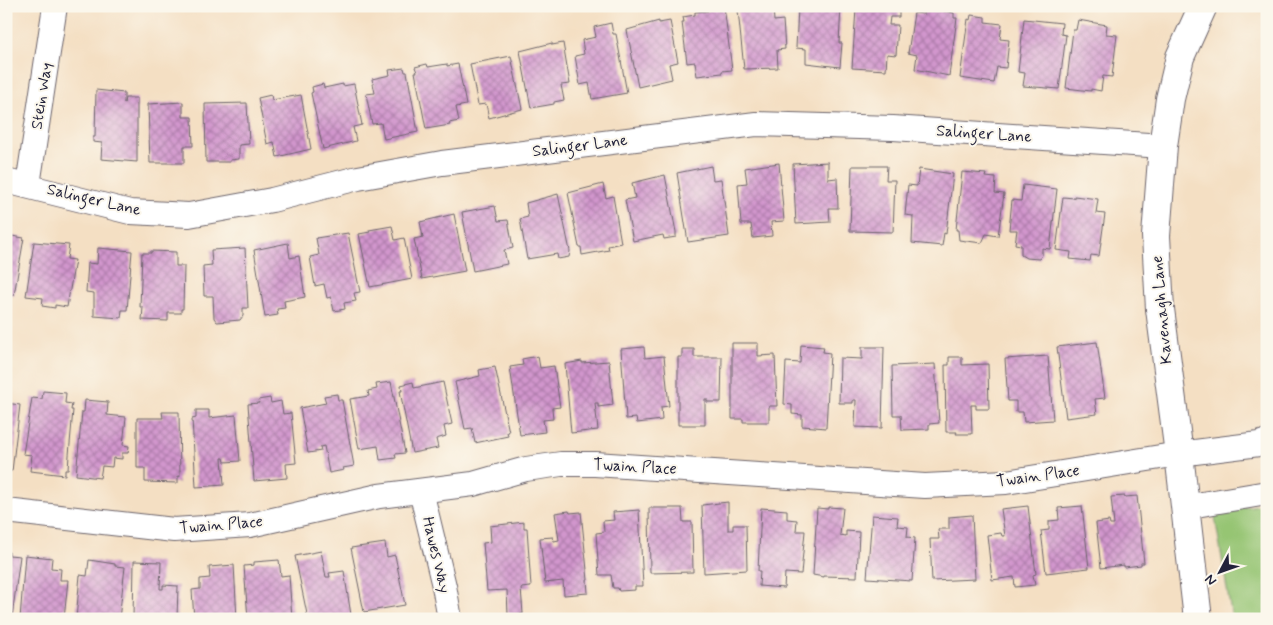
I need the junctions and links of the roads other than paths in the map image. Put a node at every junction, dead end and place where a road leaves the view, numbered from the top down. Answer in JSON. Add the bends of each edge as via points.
{"nodes":[{"id":1,"x":55,"y":6,"type":"edge"},
{"id":2,"x":1203,"y":6,"type":"edge"},
{"id":3,"x":1163,"y":146,"type":"junction"},
{"id":4,"x":17,"y":183,"type":"edge"},
{"id":5,"x":1267,"y":441,"type":"edge"},
{"id":6,"x":1179,"y":454,"type":"junction"},
{"id":7,"x":421,"y":491,"type":"junction"},
{"id":8,"x":1267,"y":492,"type":"edge"},
{"id":9,"x":1184,"y":507,"type":"junction"},
{"id":10,"x":6,"y":511,"type":"edge"},
{"id":11,"x":450,"y":619,"type":"edge"},
{"id":12,"x":1198,"y":619,"type":"edge"}],
"edges":[{"from":1,"to":4,"type":"street","name":"Stein Way"},
{"from":2,"to":3,"type":"main road","name":"Kavenagh Lane","via":[[1180,58]]},
{"from":3,"to":4,"type":"street","name":"Salinger Lane","via":[[893,128],[756,124],[442,163],[189,215],[130,212]]},
{"from":3,"to":6,"type":"main road","name":"Kavenagh Lane","via":[[1156,236],[1160,309]]},
{"from":5,"to":6,"type":"street","name":"Twain Place"},
{"from":6,"to":7,"type":"street","name":"Twain Place","via":[[1006,482],[925,486],[561,464],[526,469],[473,484]]},
{"from":6,"to":9,"type":"main road","name":"Kavenagh Lane"},
{"from":7,"to":10,"type":"street","name":"Twain Place","via":[[379,496],[250,525],[174,530]]},
{"from":7,"to":11,"type":"street","name":"Hawes Way"},
{"from":8,"to":9,"type":"street"},
{"from":9,"to":12,"type":"main road","name":"Kavenagh Lane"}]}
